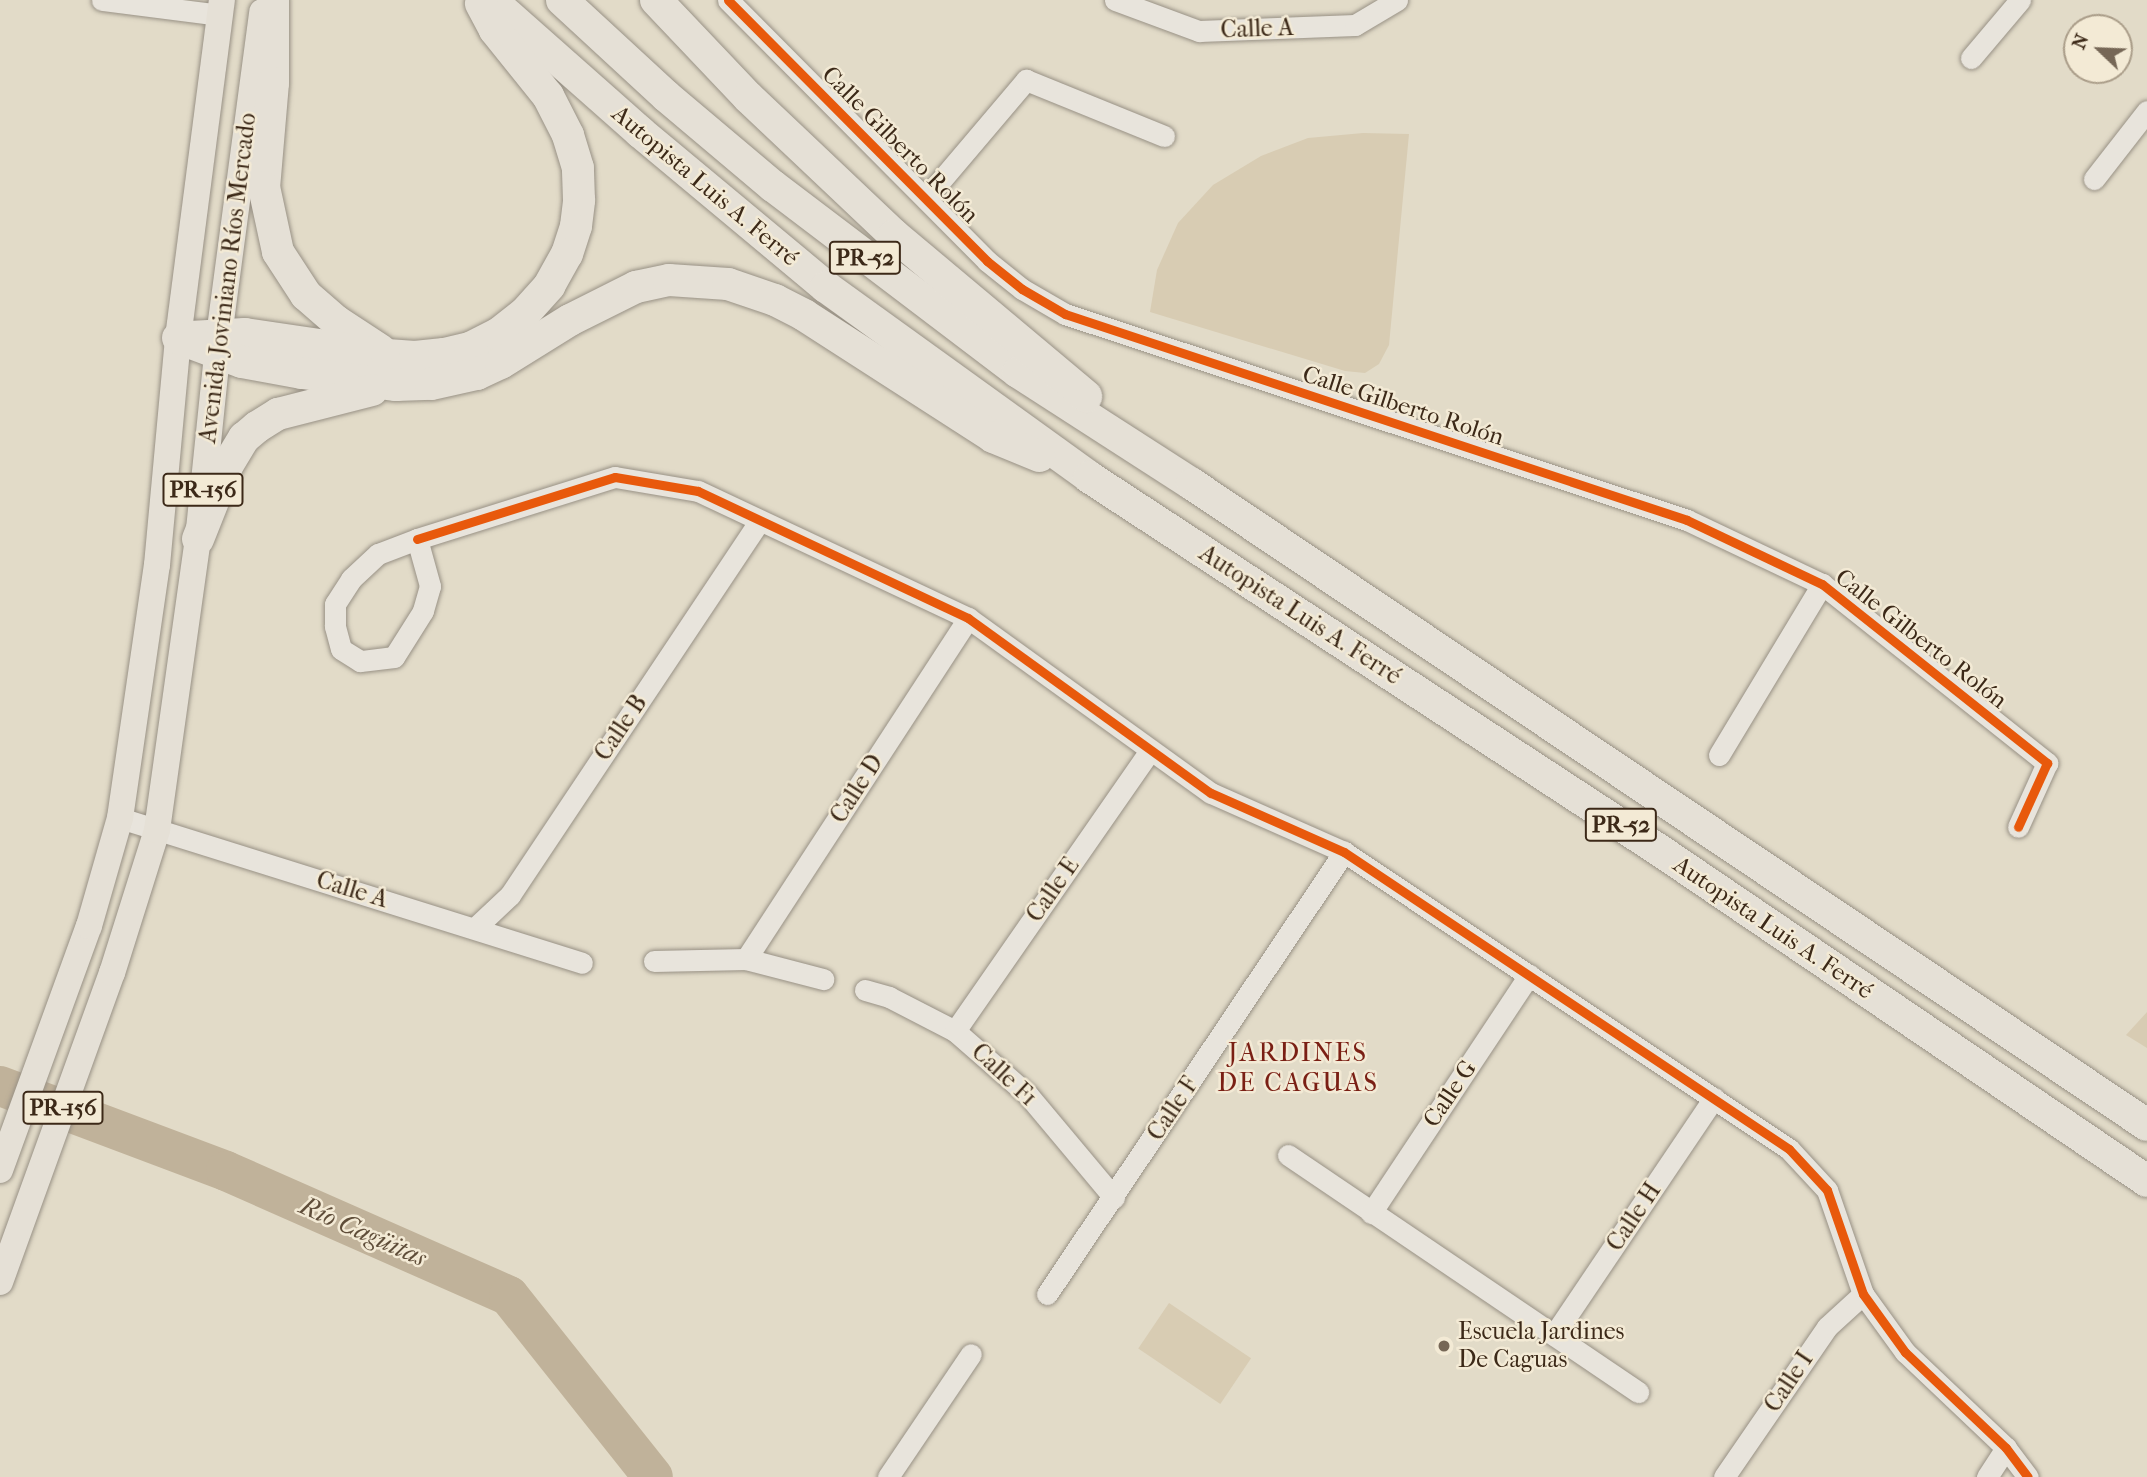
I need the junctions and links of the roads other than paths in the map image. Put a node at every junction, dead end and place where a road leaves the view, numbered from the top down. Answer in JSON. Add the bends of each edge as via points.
{"nodes":[{"id":1,"x":102,"y":0,"type":"edge"},
{"id":2,"x":263,"y":0,"type":"edge"},
{"id":3,"x":273,"y":0,"type":"edge"},
{"id":4,"x":479,"y":0,"type":"edge"},
{"id":5,"x":491,"y":0,"type":"edge"},
{"id":6,"x":562,"y":0,"type":"edge"},
{"id":7,"x":656,"y":0,"type":"edge"},
{"id":8,"x":728,"y":0,"type":"edge"},
{"id":9,"x":1397,"y":0,"type":"edge"},
{"id":10,"x":2020,"y":0,"type":"edge"},
{"id":11,"x":1120,"y":1,"type":"edge"},
{"id":12,"x":221,"y":7,"type":"edge"},
{"id":13,"x":1971,"y":58,"type":"dead end"},
{"id":14,"x":2147,"y":111,"type":"edge"},
{"id":15,"x":1164,"y":136,"type":"dead end"},
{"id":16,"x":2094,"y":179,"type":"dead end"},
{"id":17,"x":926,"y":198,"type":"junction"},
{"id":18,"x":178,"y":338,"type":"junction"},
{"id":19,"x":219,"y":344,"type":"junction"},
{"id":20,"x":387,"y":355,"type":"junction"},
{"id":21,"x":396,"y":385,"type":"junction"},
{"id":22,"x":1089,"y":477,"type":"junction"},
{"id":23,"x":1192,"y":484,"type":"junction"},
{"id":24,"x":759,"y":521,"type":"junction"},
{"id":25,"x":198,"y":539,"type":"junction"},
{"id":26,"x":417,"y":539,"type":"junction"},
{"id":27,"x":1822,"y":584,"type":"junction"},
{"id":28,"x":968,"y":618,"type":"junction"},
{"id":29,"x":1150,"y":750,"type":"junction"},
{"id":30,"x":1719,"y":755,"type":"dead end"},
{"id":31,"x":120,"y":818,"type":"junction"},
{"id":32,"x":2018,"y":827,"type":"dead end"},
{"id":33,"x":157,"y":830,"type":"junction"},
{"id":34,"x":1344,"y":852,"type":"junction"},
{"id":35,"x":475,"y":928,"type":"junction"},
{"id":36,"x":746,"y":959,"type":"junction"},
{"id":37,"x":654,"y":961,"type":"dead end"},
{"id":38,"x":582,"y":963,"type":"dead end"},
{"id":39,"x":1529,"y":975,"type":"junction"},
{"id":40,"x":823,"y":979,"type":"dead end"},
{"id":41,"x":865,"y":990,"type":"dead end"},
{"id":42,"x":955,"y":1031,"type":"junction"},
{"id":43,"x":1714,"y":1098,"type":"junction"},
{"id":44,"x":2147,"y":1125,"type":"edge"},
{"id":45,"x":1288,"y":1155,"type":"dead end"},
{"id":46,"x":0,"y":1170,"type":"edge"},
{"id":47,"x":2147,"y":1181,"type":"edge"},
{"id":48,"x":1114,"y":1198,"type":"junction"},
{"id":49,"x":1371,"y":1213,"type":"junction"},
{"id":50,"x":0,"y":1282,"type":"edge"},
{"id":51,"x":1047,"y":1294,"type":"dead end"},
{"id":52,"x":1863,"y":1294,"type":"junction"},
{"id":53,"x":1554,"y":1335,"type":"junction"},
{"id":54,"x":971,"y":1354,"type":"dead end"},
{"id":55,"x":1638,"y":1392,"type":"dead end"},
{"id":56,"x":2006,"y":1448,"type":"junction"},
{"id":57,"x":888,"y":1477,"type":"edge"},
{"id":58,"x":1724,"y":1477,"type":"edge"},
{"id":59,"x":1987,"y":1477,"type":"edge"},
{"id":60,"x":2028,"y":1477,"type":"edge"}],
"edges":[{"from":1,"to":12,"type":"street"},
{"from":2,"to":19,"type":"main road","name":"Avenida Joviniano Ríos Mercado","number":"PR-156"},
{"from":3,"to":20,"type":"highway","via":[[273,83],[264,187],[278,252],[306,295]]},
{"from":4,"to":20,"type":"highway","via":[[495,30],[548,96],[568,135],[578,168],[576,226],[549,285],[524,314],[498,334],[444,354]]},
{"from":5,"to":22,"type":"highway","name":"Autopista Luis A. Ferré","number":"PR-52","via":[[826,287]]},
{"from":6,"to":23,"type":"highway","name":"Autopista Luis A. Ferré","number":"PR-52","via":[[666,96],[877,267],[1018,372]]},
{"from":7,"to":23,"type":"highway","via":[[748,97],[894,236]]},
{"from":8,"to":17,"type":"street","name":"Calle Gilberto Rolón"},
{"from":9,"to":11,"type":"street","name":"Calle A","via":[[1355,25],[1199,31]]},
{"from":10,"to":13,"type":"street"},
{"from":12,"to":18,"type":"main road","name":"Avenida Joviniano Ríos Mercado","number":"PR-156"},
{"from":14,"to":16,"type":"street"},
{"from":15,"to":17,"type":"street","via":[[1026,79]]},
{"from":17,"to":27,"type":"street","name":"Calle Gilberto Rolón","via":[[987,261],[1065,314],[1687,520]]},
{"from":18,"to":19,"type":"highway"},
{"from":18,"to":31,"type":"main road","name":"Avenida Joviniano Ríos Mercado","number":"PR-156","via":[[157,565]]},
{"from":19,"to":20,"type":"highway","via":[[245,334]]},
{"from":19,"to":21,"type":"highway","via":[[242,362]]},
{"from":19,"to":25,"type":"main road","name":"Avenida Joviniano Ríos Mercado","number":"PR-156"},
{"from":21,"to":22,"type":"highway","via":[[431,384],[477,374],[636,287],[669,280],[728,284],[804,315],[993,437]]},
{"from":21,"to":25,"type":"highway","via":[[320,401],[257,426],[227,466]]},
{"from":22,"to":47,"type":"highway","name":"Autopista Luis A. Ferré","number":"PR-52","via":[[1662,852]]},
{"from":23,"to":44,"type":"highway","name":"Autopista Luis A. Ferré","number":"PR-52"},
{"from":24,"to":26,"type":"street","via":[[698,491],[615,477]]},
{"from":24,"to":28,"type":"street"},
{"from":24,"to":35,"type":"street","name":"Calle B","via":[[510,895]]},
{"from":25,"to":33,"type":"main road","name":"Avenida Joviniano Ríos Mercado","number":"PR-156"},
{"from":26,"to":26,"type":"street","via":[[378,554],[351,579],[335,604],[341,649],[360,661],[394,657],[423,611],[430,586]]},
{"from":27,"to":30,"type":"street"},
{"from":27,"to":32,"type":"street","name":"Calle Gilberto Rolón","via":[[2047,763]]},
{"from":28,"to":29,"type":"street"},
{"from":28,"to":36,"type":"street","name":"Calle D"},
{"from":29,"to":34,"type":"street","via":[[1211,793]]},
{"from":29,"to":42,"type":"street","name":"Calle E"},
{"from":31,"to":33,"type":"street","name":"Calle A"},
{"from":31,"to":46,"type":"main road","name":"Avenida Joviniano Ríos Mercado","number":"PR-156","via":[[74,968]]},
{"from":33,"to":35,"type":"street","name":"Calle A"},
{"from":33,"to":50,"type":"main road","name":"Avenida Joviniano Ríos Mercado","number":"PR-156","via":[[112,973]]},
{"from":34,"to":39,"type":"street"},
{"from":34,"to":48,"type":"street","name":"Calle F"},
{"from":35,"to":38,"type":"street","name":"Calle A"},
{"from":36,"to":37,"type":"street"},
{"from":36,"to":40,"type":"street"},
{"from":39,"to":43,"type":"street"},
{"from":39,"to":49,"type":"street","name":"Calle G"},
{"from":41,"to":42,"type":"street","name":"Calle F1","via":[[890,997]]},
{"from":42,"to":48,"type":"street","name":"Calle F1","via":[[1028,1094]]},
{"from":43,"to":52,"type":"street","via":[[1789,1149],[1826,1190]]},
{"from":43,"to":53,"type":"street","name":"Calle H"},
{"from":45,"to":49,"type":"street"},
{"from":48,"to":51,"type":"street","name":"Calle F"},
{"from":49,"to":53,"type":"street"},
{"from":52,"to":56,"type":"street","via":[[1905,1352]]},
{"from":52,"to":58,"type":"street","name":"Calle I","via":[[1827,1327]]},
{"from":53,"to":55,"type":"street"},
{"from":54,"to":57,"type":"street"},
{"from":56,"to":59,"type":"street"},
{"from":56,"to":60,"type":"street"}]}
